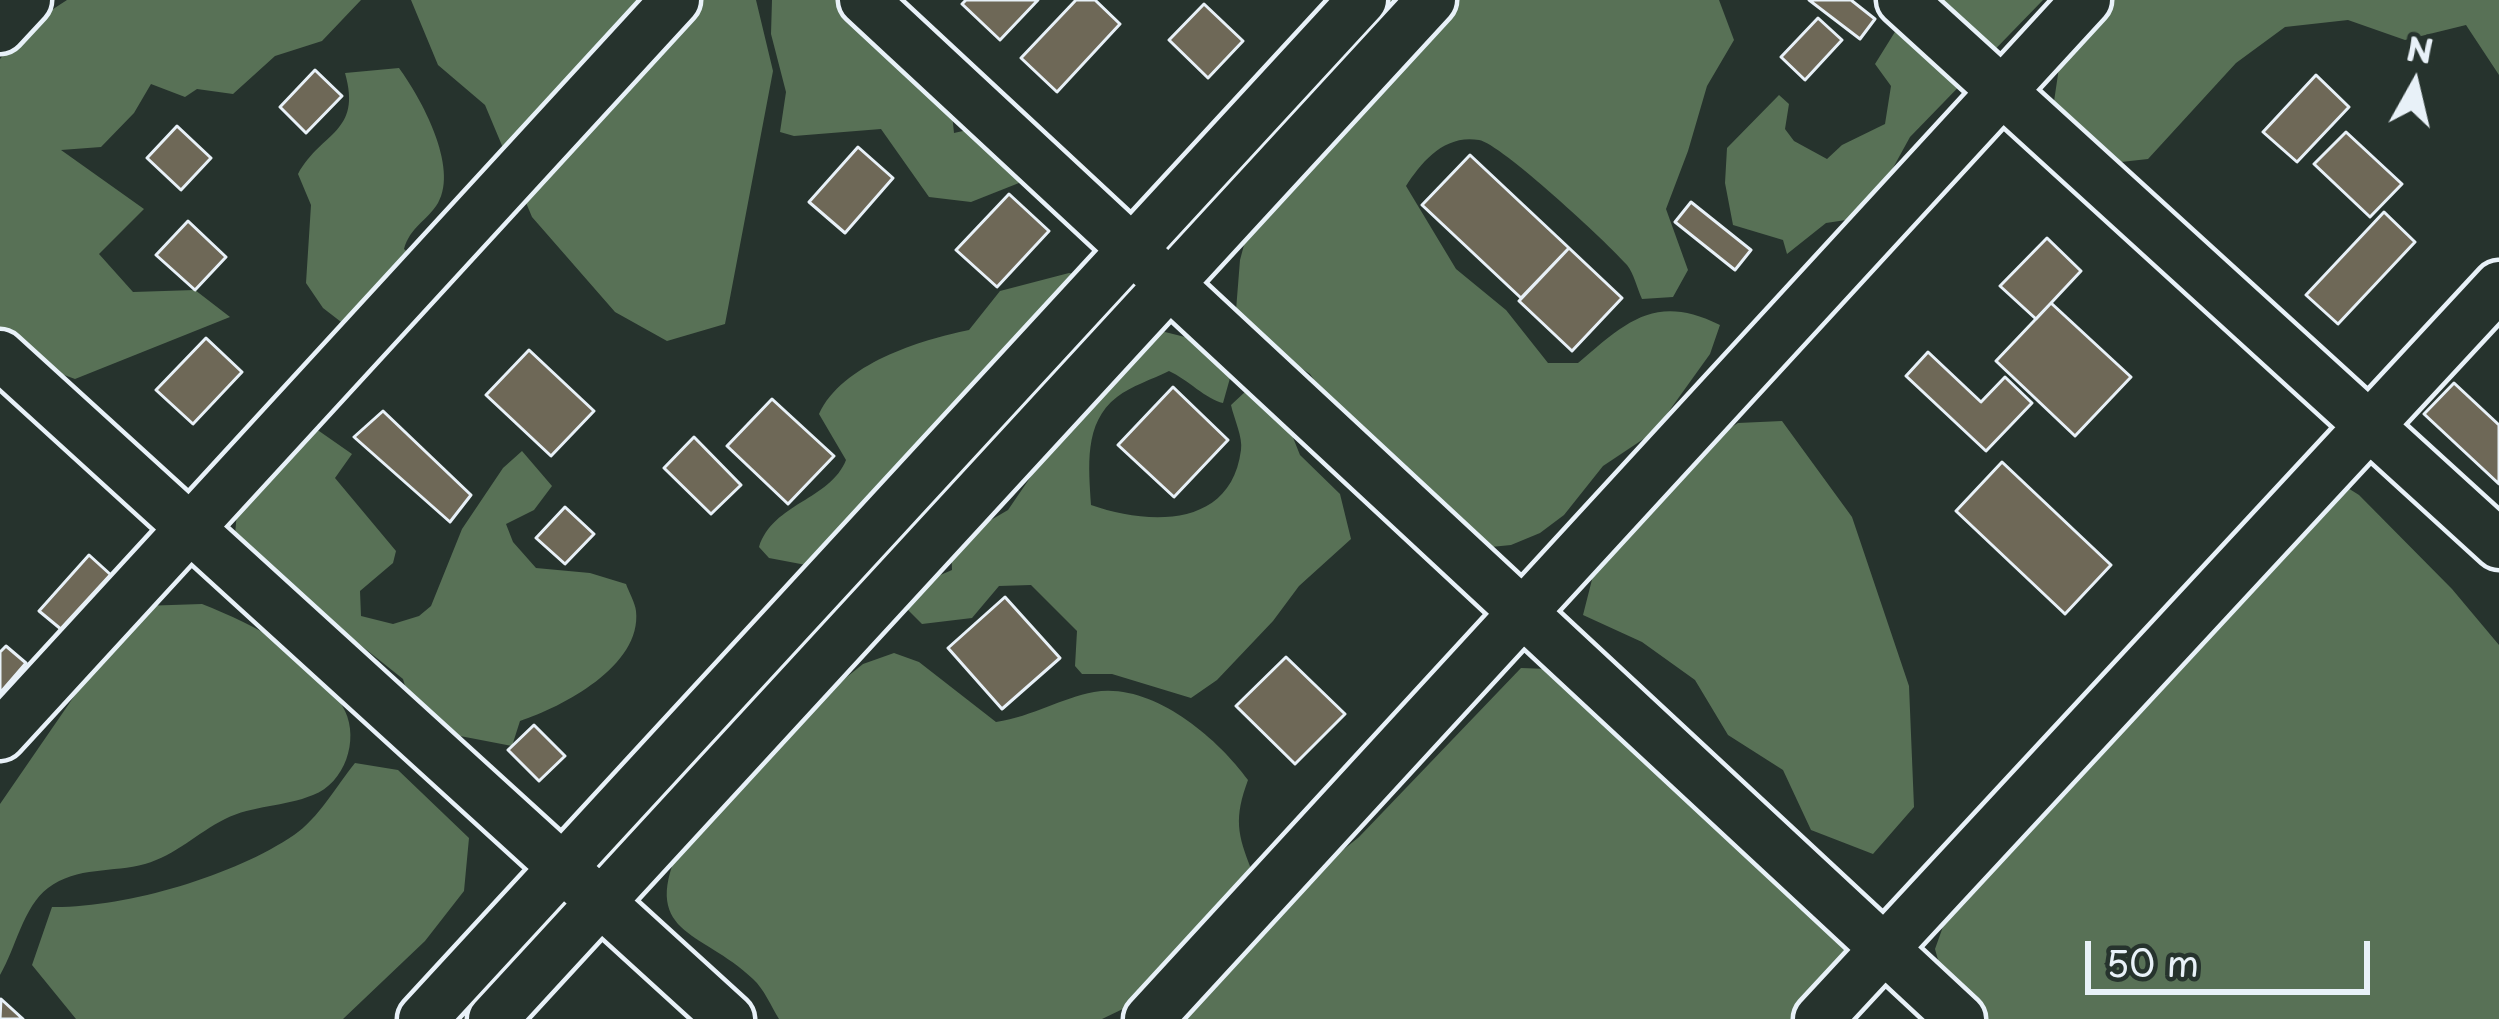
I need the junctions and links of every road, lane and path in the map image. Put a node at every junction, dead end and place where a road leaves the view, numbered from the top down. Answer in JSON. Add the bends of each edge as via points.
{"nodes":[{"id":1,"x":26,"y":0,"type":"edge"},
{"id":2,"x":675,"y":0,"type":"edge"},
{"id":3,"x":864,"y":0,"type":"edge"},
{"id":4,"x":1362,"y":0,"type":"edge"},
{"id":5,"x":1431,"y":0,"type":"edge"},
{"id":6,"x":1902,"y":0,"type":"edge"},
{"id":7,"x":2086,"y":0,"type":"edge"},
{"id":8,"x":0,"y":28,"type":"edge"},
{"id":9,"x":2002,"y":91,"type":"junction"},
{"id":10,"x":1132,"y":249,"type":"junction"},
{"id":11,"x":1169,"y":284,"type":"junction"},
{"id":12,"x":2499,"y":286,"type":"edge"},
{"id":13,"x":0,"y":355,"type":"edge"},
{"id":14,"x":2369,"y":426,"type":"junction"},
{"id":15,"x":190,"y":528,"type":"junction"},
{"id":16,"x":2499,"y":544,"type":"edge"},
{"id":17,"x":1524,"y":614,"type":"junction"},
{"id":18,"x":0,"y":735,"type":"edge"},
{"id":19,"x":562,"y":868,"type":"junction"},
{"id":20,"x":601,"y":902,"type":"junction"},
{"id":21,"x":1884,"y":949,"type":"junction"},
{"id":22,"x":423,"y":1019,"type":"edge"},
{"id":23,"x":493,"y":1019,"type":"edge"},
{"id":24,"x":729,"y":1019,"type":"edge"},
{"id":25,"x":1149,"y":1019,"type":"edge"},
{"id":26,"x":1819,"y":1019,"type":"edge"},
{"id":27,"x":1960,"y":1019,"type":"edge"}],
"edges":[{"from":1,"to":8,"type":"street"},
{"from":2,"to":15,"type":"street"},
{"from":3,"to":10,"type":"street"},
{"from":4,"to":10,"type":"street"},
{"from":5,"to":11,"type":"street"},
{"from":6,"to":9,"type":"street"},
{"from":7,"to":9,"type":"street"},
{"from":9,"to":14,"type":"street"},
{"from":9,"to":17,"type":"street"},
{"from":10,"to":11,"type":"street"},
{"from":10,"to":19,"type":"street"},
{"from":11,"to":17,"type":"street"},
{"from":11,"to":20,"type":"street"},
{"from":12,"to":14,"type":"street"},
{"from":13,"to":15,"type":"street"},
{"from":14,"to":16,"type":"street"},
{"from":14,"to":21,"type":"street"},
{"from":15,"to":18,"type":"street"},
{"from":15,"to":19,"type":"street"},
{"from":17,"to":21,"type":"street"},
{"from":17,"to":25,"type":"street"},
{"from":19,"to":20,"type":"street"},
{"from":19,"to":22,"type":"street"},
{"from":20,"to":23,"type":"street"},
{"from":20,"to":24,"type":"street"},
{"from":21,"to":26,"type":"street"},
{"from":21,"to":27,"type":"street"}]}
